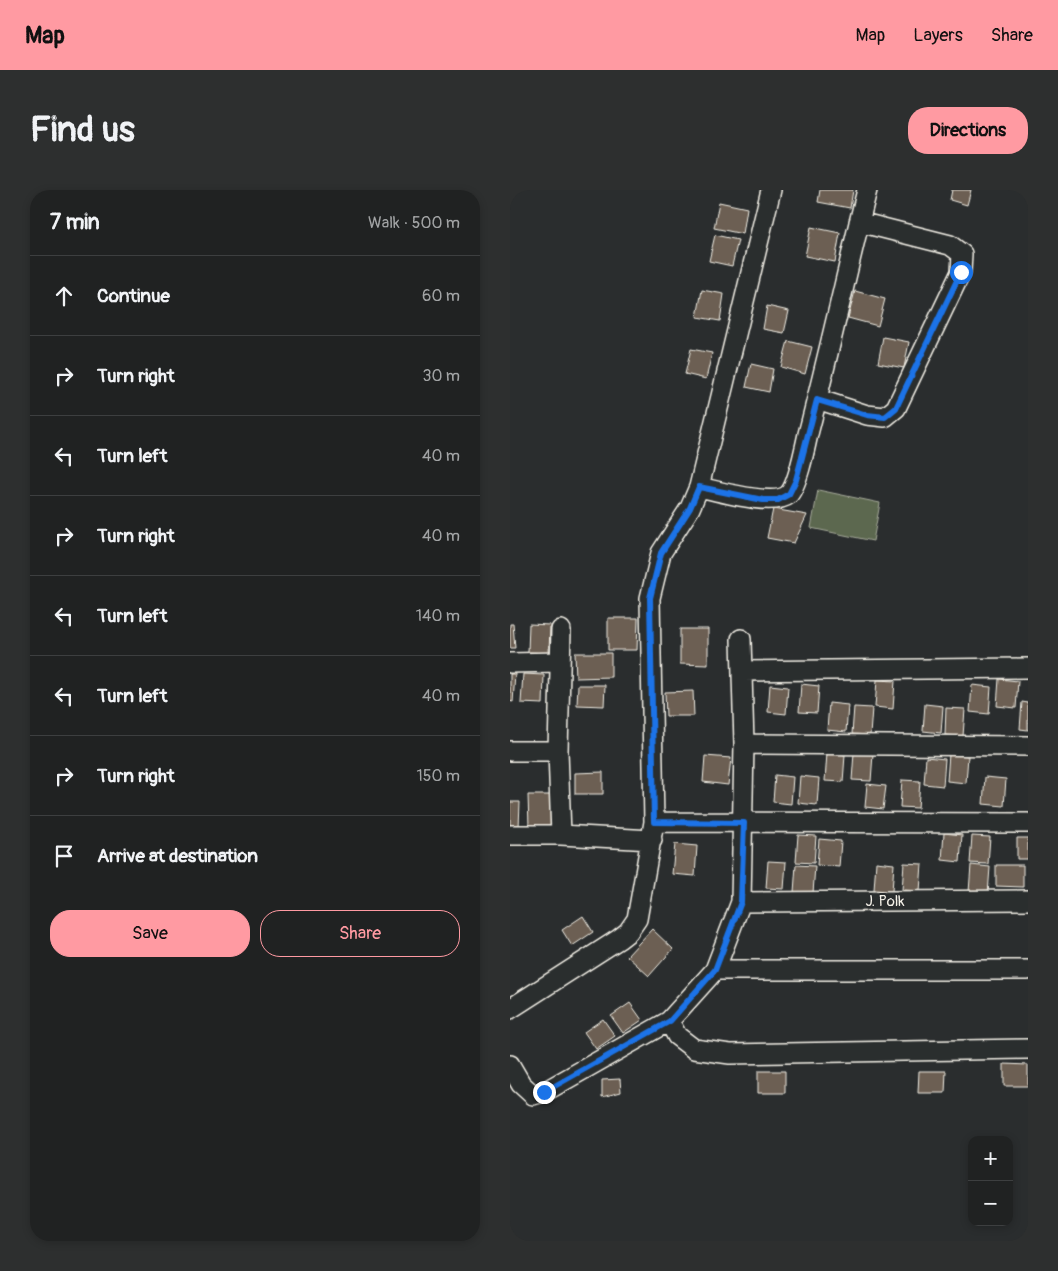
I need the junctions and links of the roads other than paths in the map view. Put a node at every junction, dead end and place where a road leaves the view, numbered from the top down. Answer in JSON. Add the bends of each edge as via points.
{"nodes":[{"id":1,"x":771,"y":190,"type":"edge"},
{"id":2,"x":867,"y":190,"type":"edge"},
{"id":3,"x":859,"y":222,"type":"junction"},
{"id":4,"x":817,"y":400,"type":"junction"},
{"id":5,"x":699,"y":487,"type":"junction"},
{"id":6,"x":561,"y":630,"type":"dead end"},
{"id":7,"x":741,"y":638,"type":"dead end"},
{"id":8,"x":560,"y":662,"type":"junction"},
{"id":9,"x":510,"y":663,"type":"edge"},
{"id":10,"x":1028,"y":668,"type":"edge"},
{"id":11,"x":742,"y":670,"type":"junction"},
{"id":12,"x":744,"y":744,"type":"junction"},
{"id":13,"x":1028,"y":746,"type":"edge"},
{"id":14,"x":510,"y":751,"type":"edge"},
{"id":15,"x":558,"y":751,"type":"junction"},
{"id":16,"x":744,"y":823,"type":"junction"},
{"id":17,"x":1028,"y":823,"type":"edge"},
{"id":18,"x":653,"y":831,"type":"junction"},
{"id":19,"x":510,"y":835,"type":"edge"},
{"id":20,"x":561,"y":836,"type":"junction"},
{"id":21,"x":1028,"y":900,"type":"edge"},
{"id":22,"x":741,"y":902,"type":"junction"},
{"id":23,"x":715,"y":970,"type":"junction"},
{"id":24,"x":1028,"y":970,"type":"edge"},
{"id":25,"x":510,"y":1009,"type":"edge"},
{"id":26,"x":670,"y":1021,"type":"junction"},
{"id":27,"x":1028,"y":1049,"type":"edge"},
{"id":28,"x":510,"y":1065,"type":"edge"}],
"edges":[{"from":1,"to":5,"type":"street"},
{"from":2,"to":3,"type":"street"},
{"from":3,"to":4,"type":"street"},
{"from":3,"to":4,"type":"street","via":[[950,245],[962,254],[961,272],[896,408],[885,417]]},
{"from":4,"to":5,"type":"street","via":[[796,480],[789,494],[778,500],[763,500]]},
{"from":5,"to":18,"type":"street","via":[[690,508],[661,553],[650,598]]},
{"from":6,"to":8,"type":"street"},
{"from":7,"to":11,"type":"street"},
{"from":8,"to":9,"type":"street"},
{"from":8,"to":15,"type":"street"},
{"from":10,"to":11,"type":"street"},
{"from":11,"to":12,"type":"street"},
{"from":12,"to":13,"type":"street"},
{"from":12,"to":16,"type":"street"},
{"from":14,"to":15,"type":"street"},
{"from":15,"to":20,"type":"street"},
{"from":16,"to":17,"type":"street"},
{"from":16,"to":18,"type":"street"},
{"from":16,"to":22,"type":"street"},
{"from":18,"to":20,"type":"street"},
{"from":18,"to":25,"type":"street","via":[[637,919],[628,932]]},
{"from":19,"to":20,"type":"street"},
{"from":21,"to":22,"type":"street","name":"J. Polk"},
{"from":22,"to":23,"type":"street"},
{"from":23,"to":24,"type":"street"},
{"from":23,"to":26,"type":"street"},
{"from":26,"to":27,"type":"street","via":[[677,1036],[694,1049],[730,1054]]},
{"from":26,"to":28,"type":"street","via":[[544,1092],[533,1095],[521,1084]]}]}
